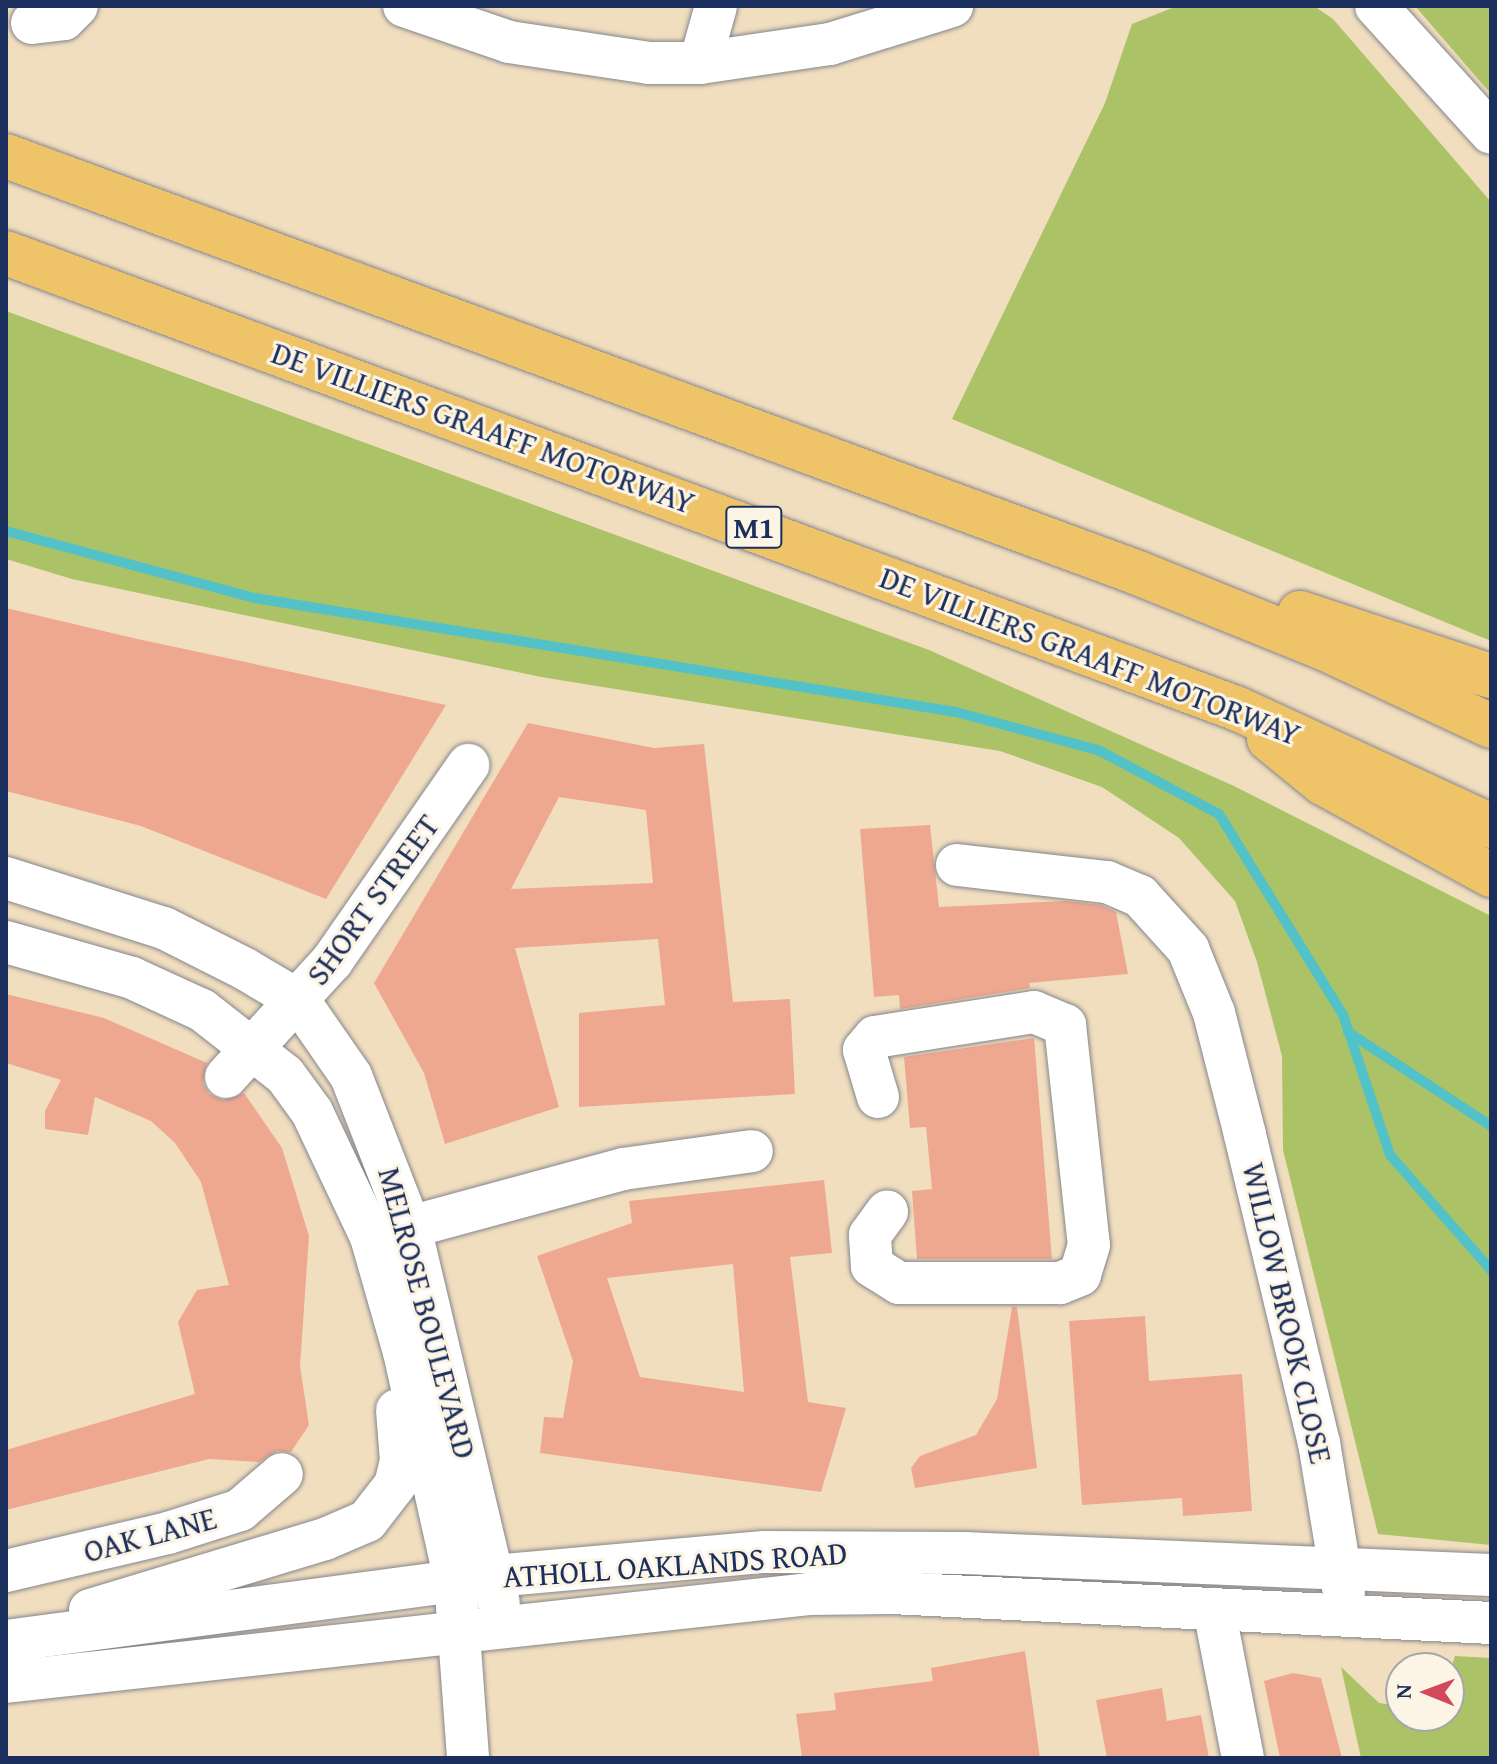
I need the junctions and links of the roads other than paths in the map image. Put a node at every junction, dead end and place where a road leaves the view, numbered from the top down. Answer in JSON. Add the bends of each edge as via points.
{"nodes":[{"id":1,"x":77,"y":6,"type":"edge"},
{"id":2,"x":404,"y":6,"type":"edge"},
{"id":3,"x":716,"y":6,"type":"edge"},
{"id":4,"x":952,"y":6,"type":"edge"},
{"id":5,"x":1376,"y":6,"type":"edge"},
{"id":6,"x":32,"y":23,"type":"dead end"},
{"id":7,"x":700,"y":63,"type":"junction"},
{"id":8,"x":1491,"y":133,"type":"edge"},
{"id":9,"x":6,"y":156,"type":"edge"},
{"id":10,"x":6,"y":253,"type":"edge"},
{"id":11,"x":1138,"y":573,"type":"junction"},
{"id":12,"x":1491,"y":676,"type":"edge"},
{"id":13,"x":1238,"y":709,"type":"junction"},
{"id":14,"x":1491,"y":726,"type":"edge"},
{"id":15,"x":468,"y":765,"type":"dead end"},
{"id":16,"x":1491,"y":826,"type":"edge"},
{"id":17,"x":957,"y":865,"type":"dead end"},
{"id":18,"x":1491,"y":875,"type":"edge"},
{"id":19,"x":6,"y":878,"type":"edge"},
{"id":20,"x":6,"y":942,"type":"edge"},
{"id":21,"x":273,"y":1024,"type":"junction"},
{"id":22,"x":226,"y":1077,"type":"dead end"},
{"id":23,"x":878,"y":1097,"type":"dead end"},
{"id":24,"x":752,"y":1151,"type":"dead end"},
{"id":25,"x":887,"y":1212,"type":"dead end"},
{"id":26,"x":388,"y":1246,"type":"junction"},
{"id":27,"x":282,"y":1474,"type":"dead end"},
{"id":28,"x":1342,"y":1567,"type":"junction"},
{"id":29,"x":6,"y":1571,"type":"edge"},
{"id":30,"x":1491,"y":1575,"type":"edge"},
{"id":31,"x":475,"y":1578,"type":"junction"},
{"id":32,"x":1214,"y":1609,"type":"junction"},
{"id":33,"x":1345,"y":1615,"type":"junction"},
{"id":34,"x":1491,"y":1623,"type":"edge"},
{"id":35,"x":503,"y":1628,"type":"junction"},
{"id":36,"x":460,"y":1632,"type":"junction"},
{"id":37,"x":6,"y":1640,"type":"edge"},
{"id":38,"x":6,"y":1682,"type":"edge"},
{"id":39,"x":468,"y":1758,"type":"edge"},
{"id":40,"x":1243,"y":1758,"type":"edge"}],
"edges":[{"from":1,"to":6,"type":"street","via":[[64,19]]},
{"from":2,"to":7,"type":"street","via":[[509,42],[649,63]]},
{"from":3,"to":7,"type":"street"},
{"from":4,"to":7,"type":"street","via":[[830,44]]},
{"from":5,"to":8,"type":"street"},
{"from":9,"to":11,"type":"highway"},
{"from":10,"to":13,"type":"highway","name":"DE VILLIERS GRAAFF MOTORWAY","number":"M1"},
{"from":11,"to":12,"type":"highway","via":[[1296,612]]},
{"from":11,"to":14,"type":"highway","via":[[1326,649]]},
{"from":13,"to":16,"type":"highway","name":"DE VILLIERS GRAAFF MOTORWAY","number":"M1"},
{"from":13,"to":18,"type":"highway","via":[[1323,783]]},
{"from":15,"to":21,"type":"street","name":"SHORT STREET","via":[[341,949]]},
{"from":17,"to":28,"type":"street","name":"WILLOW BROOK CLOSE","via":[[1107,882],[1140,896],[1188,949],[1214,1013],[1319,1443]]},
{"from":19,"to":21,"type":"street","name":"MELROSE BOULEVARD","via":[[164,928]]},
{"from":20,"to":21,"type":"street","name":"MELROSE BOULEVARD"},
{"from":21,"to":22,"type":"street","name":"SHORT STREET"},
{"from":21,"to":26,"type":"street","name":"MELROSE BOULEVARD","via":[[285,1075],[312,1112]]},
{"from":21,"to":26,"type":"street","name":"MELROSE BOULEVARD","via":[[351,1076]]},
{"from":23,"to":25,"type":"street","via":[[864,1050],[875,1037],[1034,1012],[1065,1025],[1089,1245],[1080,1275],[1060,1283],[899,1283],[872,1266],[870,1235]]},
{"from":24,"to":26,"type":"street","via":[[623,1169]]},
{"from":26,"to":31,"type":"street","name":"MELROSE BOULEVARD"},
{"from":26,"to":37,"type":"street","via":[[401,1461],[395,1485],[374,1514],[325,1539],[135,1594]]},
{"from":27,"to":29,"type":"street","name":"OAK LANE","via":[[240,1510],[168,1533]]},
{"from":28,"to":30,"type":"street","name":"ATHOLL OAKLANDS ROAD"},
{"from":28,"to":31,"type":"street","name":"ATHOLL OAKLANDS ROAD","via":[[964,1553],[764,1552]]},
{"from":28,"to":33,"type":"street","name":"WILLOW BROOK CLOSE"},
{"from":31,"to":35,"type":"street","name":"MELROSE BOULEVARD"},
{"from":31,"to":36,"type":"street","name":"MELROSE BOULEVARD"},
{"from":31,"to":37,"type":"street","name":"ATHOLL OAKLANDS ROAD"},
{"from":32,"to":33,"type":"street","name":"ATHOLL OAKLANDS ROAD"},
{"from":32,"to":35,"type":"street","name":"ATHOLL OAKLANDS ROAD","via":[[808,1594]]},
{"from":32,"to":40,"type":"street"},
{"from":33,"to":34,"type":"street","name":"ATHOLL OAKLANDS ROAD"},
{"from":35,"to":36,"type":"street","name":"ATHOLL OAKLANDS ROAD"},
{"from":36,"to":38,"type":"street","name":"ATHOLL OAKLANDS ROAD"},
{"from":36,"to":39,"type":"street","name":"MELROSE BOULEVARD"}]}
